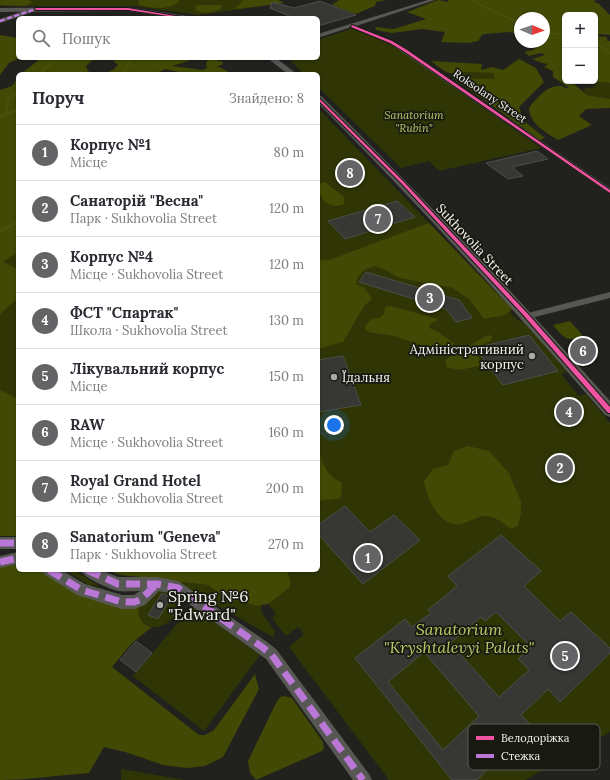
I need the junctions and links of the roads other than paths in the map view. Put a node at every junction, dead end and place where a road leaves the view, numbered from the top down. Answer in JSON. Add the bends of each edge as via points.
{"nodes":[{"id":1,"x":433,"y":0,"type":"edge"},
{"id":2,"x":0,"y":10,"type":"edge"},
{"id":3,"x":36,"y":10,"type":"junction"},
{"id":4,"x":16,"y":16,"type":"edge"},
{"id":5,"x":16,"y":16,"type":"edge"},
{"id":6,"x":174,"y":16,"type":"edge"},
{"id":7,"x":0,"y":21,"type":"edge"},
{"id":8,"x":352,"y":26,"type":"junction"},
{"id":9,"x":320,"y":35,"type":"edge"},
{"id":10,"x":274,"y":60,"type":"edge"},
{"id":11,"x":290,"y":72,"type":"edge"},
{"id":12,"x":320,"y":100,"type":"edge"},
{"id":13,"x":610,"y":192,"type":"edge"},
{"id":14,"x":610,"y":295,"type":"edge"},
{"id":15,"x":527,"y":316,"type":"junction"},
{"id":16,"x":610,"y":411,"type":"edge"},
{"id":17,"x":0,"y":543,"type":"edge"},
{"id":18,"x":16,"y":543,"type":"edge"},
{"id":19,"x":16,"y":558,"type":"edge"},
{"id":20,"x":0,"y":562,"type":"edge"},
{"id":21,"x":52,"y":572,"type":"edge"},
{"id":22,"x":91,"y":572,"type":"edge"},
{"id":23,"x":157,"y":584,"type":"junction"},
{"id":24,"x":363,"y":780,"type":"edge"}],
"edges":[{"from":1,"to":8,"type":"street"},
{"from":2,"to":3,"type":"street"},
{"from":3,"to":5,"type":"street"},
{"from":3,"to":6,"type":"street","via":[[128,9]]},
{"from":4,"to":7,"type":"street"},
{"from":8,"to":9,"type":"street"},
{"from":8,"to":13,"type":"street","name":"Roksolany Street","via":[[406,51]]},
{"from":10,"to":11,"type":"street"},
{"from":12,"to":15,"type":"street","name":"Sukhovolia Street","via":[[398,178]]},
{"from":14,"to":15,"type":"street"},
{"from":15,"to":16,"type":"street","name":"Sukhovolia Street"},
{"from":17,"to":18,"type":"street"},
{"from":19,"to":20,"type":"street"},
{"from":21,"to":23,"type":"street","via":[[82,590],[122,602],[140,600]]},
{"from":22,"to":23,"type":"street","via":[[118,584]]},
{"from":23,"to":24,"type":"street","via":[[178,588],[270,654]]}]}
